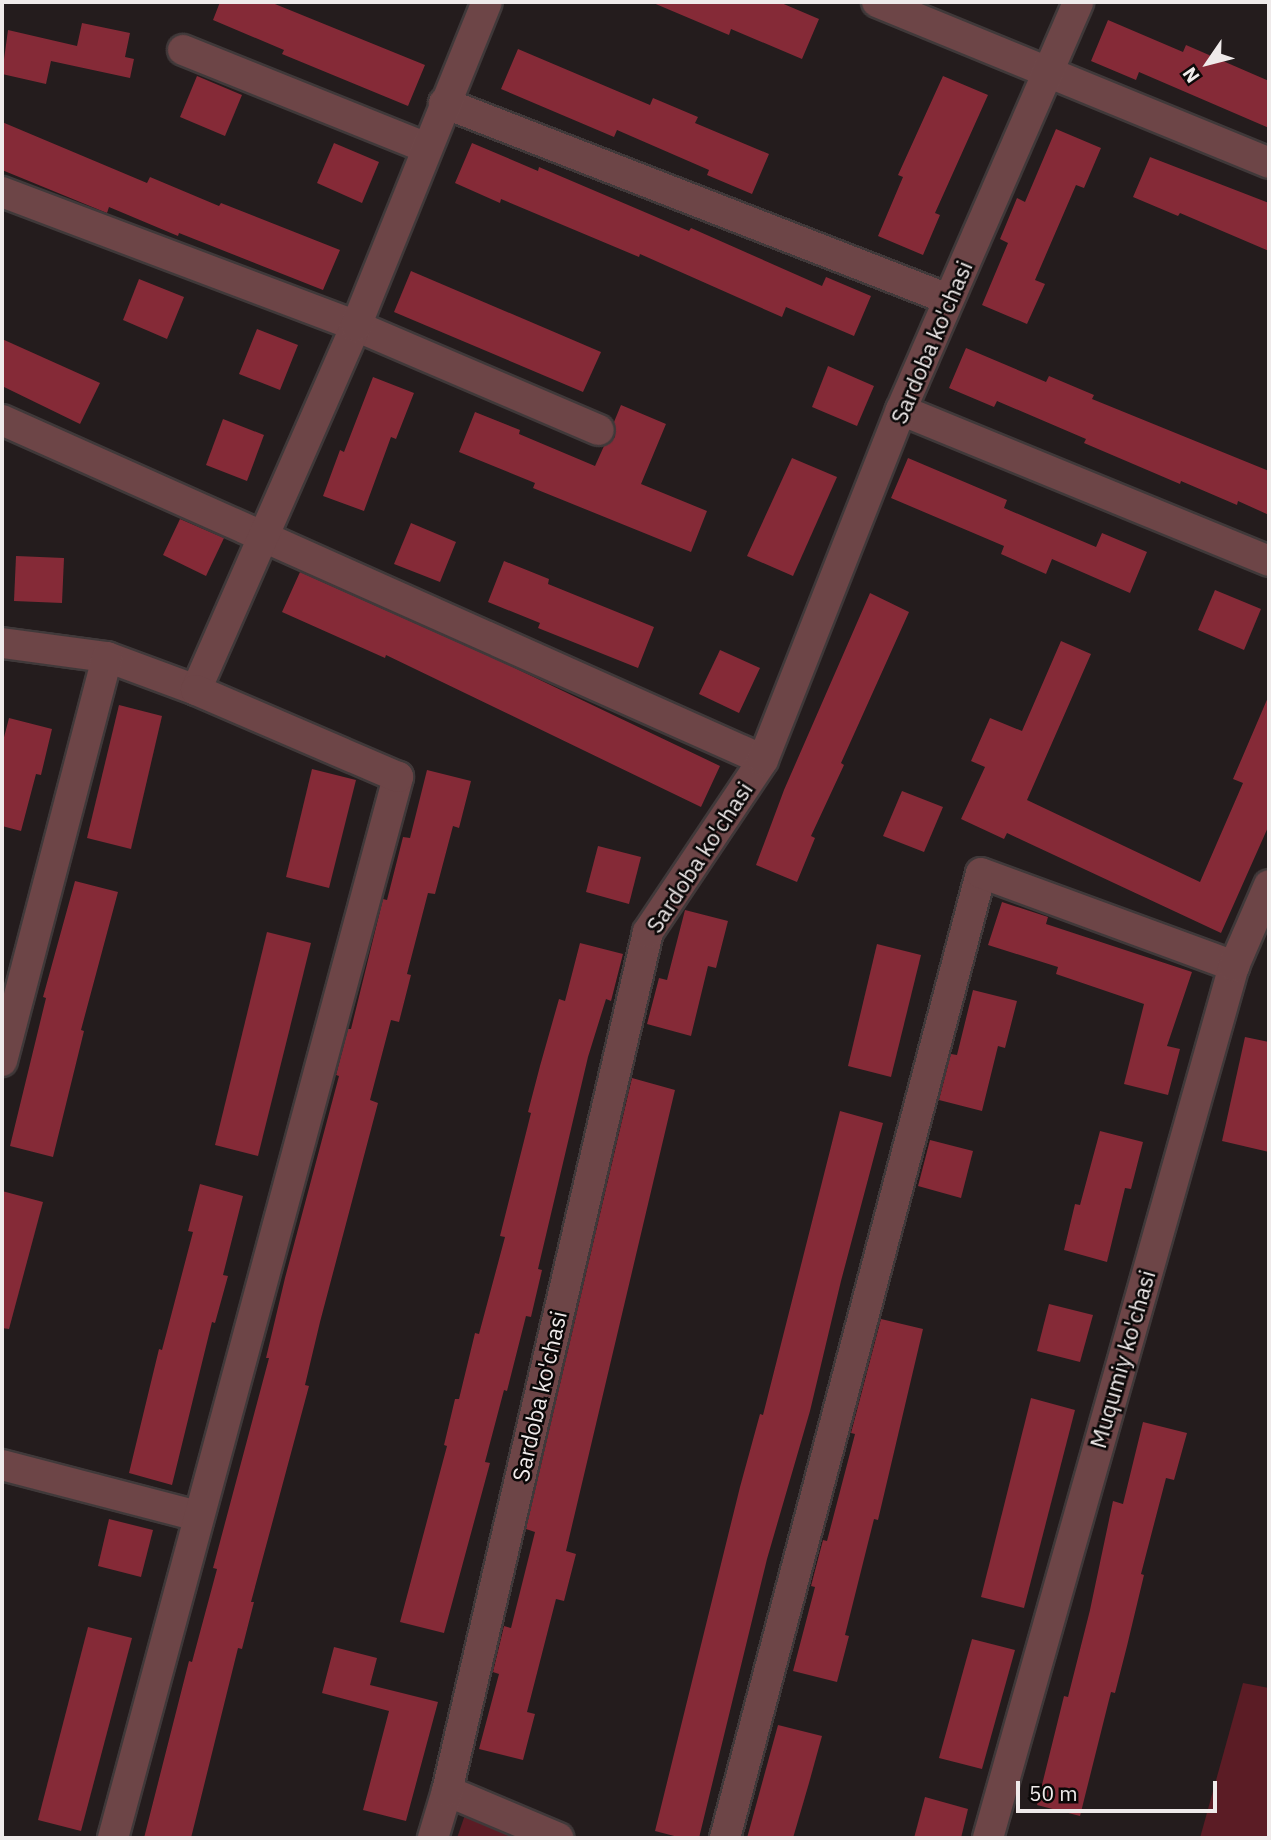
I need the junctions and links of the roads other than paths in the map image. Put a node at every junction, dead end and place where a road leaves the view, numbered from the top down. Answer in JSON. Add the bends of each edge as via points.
{"nodes":[{"id":1,"x":487,"y":2,"type":"edge"},
{"id":2,"x":877,"y":2,"type":"edge"},
{"id":3,"x":1078,"y":2,"type":"edge"},
{"id":4,"x":183,"y":50,"type":"dead end"},
{"id":5,"x":1049,"y":74,"type":"junction"},
{"id":6,"x":444,"y":103,"type":"junction"},
{"id":7,"x":427,"y":148,"type":"junction"},
{"id":8,"x":1269,"y":163,"type":"edge"},
{"id":9,"x":2,"y":192,"type":"edge"},
{"id":10,"x":948,"y":299,"type":"junction"},
{"id":11,"x":356,"y":326,"type":"junction"},
{"id":12,"x":901,"y":410,"type":"junction"},
{"id":13,"x":2,"y":420,"type":"edge"},
{"id":14,"x":599,"y":430,"type":"dead end"},
{"id":15,"x":261,"y":536,"type":"junction"},
{"id":16,"x":1269,"y":561,"type":"edge"},
{"id":17,"x":2,"y":643,"type":"edge"},
{"id":18,"x":107,"y":657,"type":"junction"},
{"id":19,"x":196,"y":690,"type":"junction"},
{"id":20,"x":763,"y":760,"type":"junction"},
{"id":21,"x":1269,"y":885,"type":"edge"},
{"id":22,"x":1234,"y":967,"type":"junction"},
{"id":23,"x":2,"y":1061,"type":"edge"},
{"id":24,"x":2,"y":1465,"type":"edge"},
{"id":25,"x":198,"y":1516,"type":"junction"},
{"id":26,"x":447,"y":1791,"type":"junction"},
{"id":27,"x":113,"y":1838,"type":"edge"},
{"id":28,"x":433,"y":1838,"type":"edge"},
{"id":29,"x":558,"y":1838,"type":"edge"},
{"id":30,"x":725,"y":1838,"type":"edge"},
{"id":31,"x":988,"y":1838,"type":"edge"}],
"edges":[{"from":1,"to":6,"type":"street"},
{"from":2,"to":5,"type":"street"},
{"from":3,"to":5,"type":"street","name":"Sardoba ko'chasi"},
{"from":4,"to":7,"type":"street"},
{"from":5,"to":8,"type":"street"},
{"from":5,"to":10,"type":"street","name":"Sardoba ko'chasi"},
{"from":6,"to":7,"type":"street"},
{"from":6,"to":10,"type":"street"},
{"from":7,"to":11,"type":"street"},
{"from":9,"to":11,"type":"street"},
{"from":10,"to":12,"type":"street","name":"Sardoba ko'chasi"},
{"from":11,"to":14,"type":"street"},
{"from":11,"to":15,"type":"street"},
{"from":12,"to":16,"type":"street"},
{"from":12,"to":20,"type":"street","name":"Sardoba ko'chasi"},
{"from":13,"to":15,"type":"street"},
{"from":15,"to":19,"type":"street"},
{"from":15,"to":20,"type":"street"},
{"from":17,"to":18,"type":"street"},
{"from":18,"to":19,"type":"street"},
{"from":18,"to":23,"type":"street"},
{"from":19,"to":25,"type":"street","via":[[398,778]]},
{"from":20,"to":26,"type":"street","name":"Sardoba ko'chasi","via":[[648,932]]},
{"from":21,"to":22,"type":"street","name":"Muqumiy ko'chasi"},
{"from":22,"to":30,"type":"street","via":[[981,873]]},
{"from":22,"to":31,"type":"street","name":"Muqumiy ko'chasi"},
{"from":24,"to":25,"type":"street"},
{"from":25,"to":27,"type":"street"},
{"from":26,"to":28,"type":"street","name":"Sardoba ko'chasi"},
{"from":26,"to":29,"type":"street"}]}
